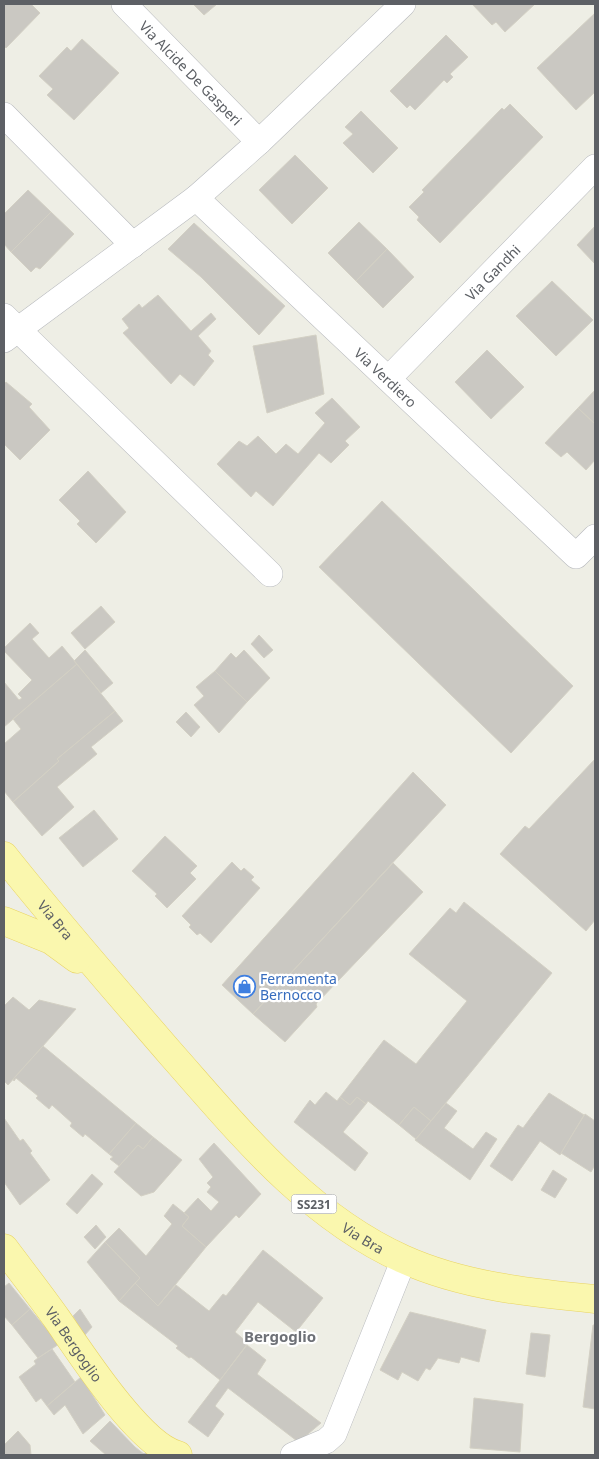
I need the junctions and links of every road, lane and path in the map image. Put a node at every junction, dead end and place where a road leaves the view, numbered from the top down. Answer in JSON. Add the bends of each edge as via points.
{"nodes":[{"id":1,"x":124,"y":4,"type":"edge"},
{"id":2,"x":397,"y":6,"type":"edge"},
{"id":3,"x":4,"y":115,"type":"edge"},
{"id":4,"x":259,"y":142,"type":"junction"},
{"id":5,"x":595,"y":166,"type":"edge"},
{"id":6,"x":196,"y":198,"type":"junction"},
{"id":7,"x":133,"y":246,"type":"junction"},
{"id":8,"x":8,"y":329,"type":"edge"},
{"id":9,"x":389,"y":378,"type":"junction"},
{"id":10,"x":595,"y":537,"type":"edge"},
{"id":11,"x":270,"y":574,"type":"dead end"},
{"id":12,"x":4,"y":856,"type":"edge"},
{"id":13,"x":4,"y":883,"type":"edge"},
{"id":14,"x":4,"y":921,"type":"edge"},
{"id":15,"x":109,"y":982,"type":"junction"},
{"id":16,"x":4,"y":1248,"type":"edge"},
{"id":17,"x":404,"y":1260,"type":"junction"},
{"id":18,"x":595,"y":1299,"type":"edge"},
{"id":19,"x":178,"y":1455,"type":"edge"},
{"id":20,"x":293,"y":1455,"type":"edge"}],
"edges":[{"from":1,"to":4,"type":"street","name":"Via Alcide De Gasperi"},
{"from":2,"to":4,"type":"street"},
{"from":3,"to":7,"type":"street"},
{"from":4,"to":6,"type":"street"},
{"from":5,"to":9,"type":"street","name":"Via Gandhi"},
{"from":6,"to":7,"type":"street"},
{"from":6,"to":9,"type":"street","name":"Via Verdiero"},
{"from":7,"to":8,"type":"street"},
{"from":8,"to":11,"type":"street"},
{"from":9,"to":10,"type":"street","name":"Via Verdiero","via":[[576,556]]},
{"from":12,"to":13,"type":"main road","name":"Via Bra","number":"SS231"},
{"from":12,"to":15,"type":"main road","name":"Via Bra","number":"SS231"},
{"from":14,"to":15,"type":"main road","name":"Via Bra","number":"SS231","via":[[51,940]]},
{"from":15,"to":17,"type":"main road","name":"Via Bra","number":"SS231","via":[[250,1143],[288,1180],[323,1212],[359,1237]]},
{"from":16,"to":19,"type":"main road","name":"Via Bergoglio","via":[[145,1444]]},
{"from":17,"to":18,"type":"main road","name":"Via Bra","number":"SS231","via":[[482,1284]]},
{"from":17,"to":20,"type":"street","via":[[334,1434],[326,1441]]}]}
